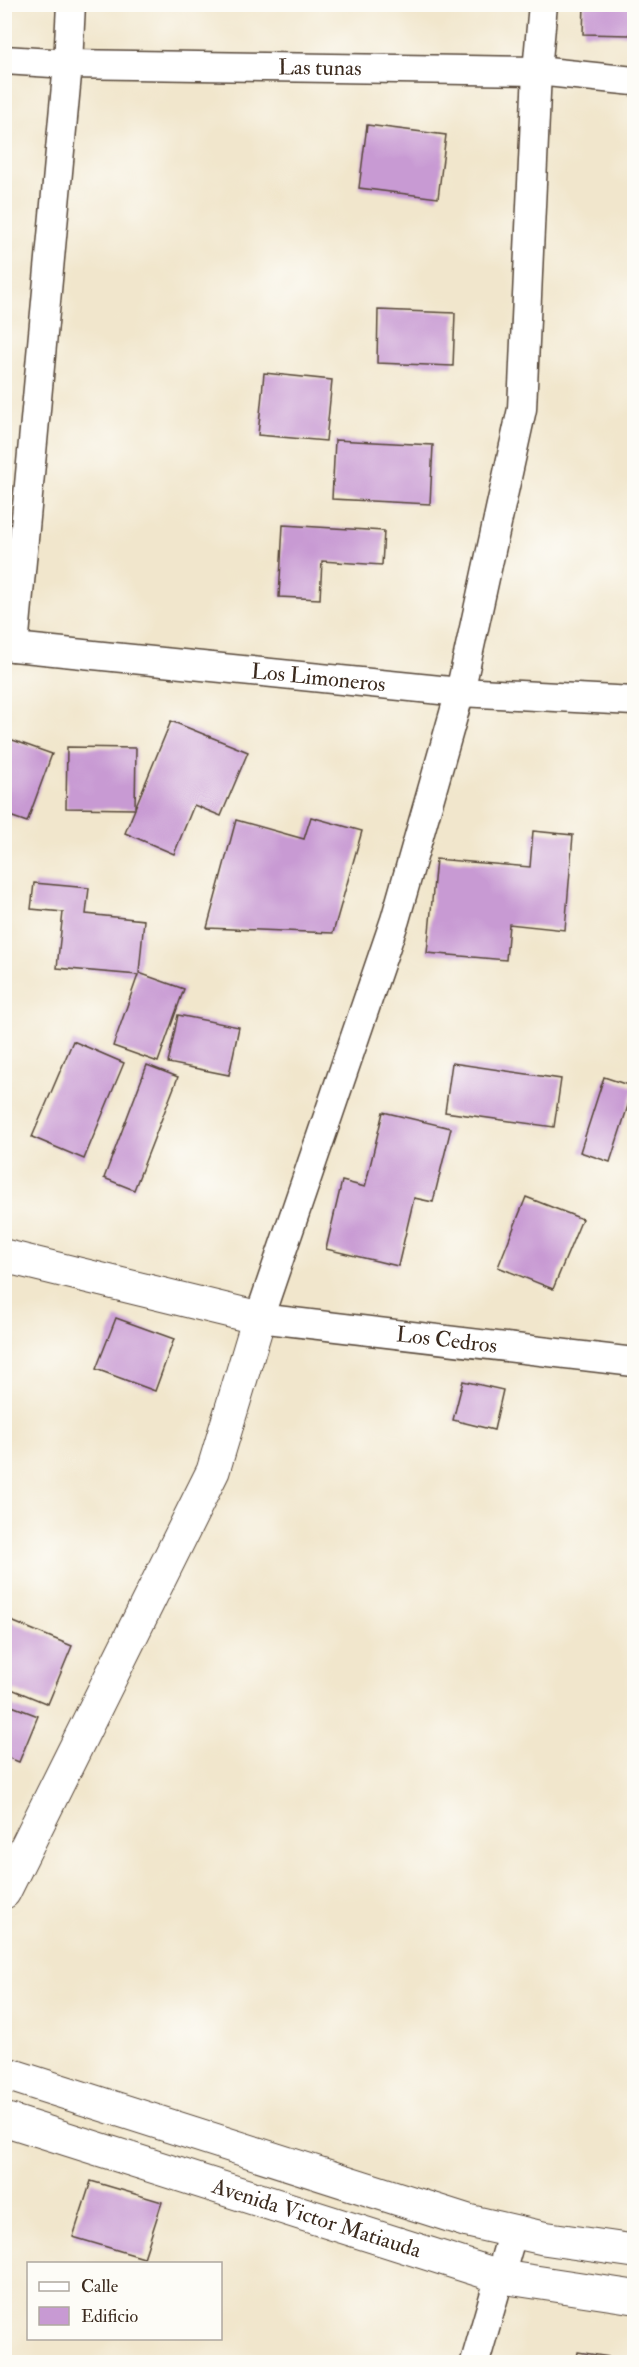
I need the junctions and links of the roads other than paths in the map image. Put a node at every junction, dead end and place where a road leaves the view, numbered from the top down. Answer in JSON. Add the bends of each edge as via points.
{"nodes":[{"id":1,"x":71,"y":4,"type":"edge"},
{"id":2,"x":543,"y":4,"type":"edge"},
{"id":3,"x":4,"y":60,"type":"edge"},
{"id":4,"x":69,"y":64,"type":"junction"},
{"id":5,"x":537,"y":71,"type":"junction"},
{"id":6,"x":634,"y":81,"type":"edge"},
{"id":7,"x":9,"y":646,"type":"edge"},
{"id":8,"x":460,"y":692,"type":"junction"},
{"id":9,"x":634,"y":701,"type":"edge"},
{"id":10,"x":4,"y":1256,"type":"edge"},
{"id":11,"x":259,"y":1318,"type":"junction"},
{"id":12,"x":634,"y":1362,"type":"edge"},
{"id":13,"x":4,"y":1892,"type":"edge"},
{"id":14,"x":4,"y":2073,"type":"edge"},
{"id":15,"x":4,"y":2119,"type":"edge"},
{"id":16,"x":513,"y":2231,"type":"junction"},
{"id":17,"x":634,"y":2251,"type":"edge"},
{"id":18,"x":502,"y":2277,"type":"junction"},
{"id":19,"x":634,"y":2298,"type":"edge"},
{"id":20,"x":475,"y":2362,"type":"edge"}],
"edges":[{"from":1,"to":4,"type":"street"},
{"from":2,"to":5,"type":"street"},
{"from":3,"to":4,"type":"street","name":"Las tunas"},
{"from":4,"to":5,"type":"street","name":"Las tunas"},
{"from":4,"to":7,"type":"street"},
{"from":5,"to":6,"type":"street","name":"Las tunas"},
{"from":5,"to":8,"type":"street","via":[[522,409]]},
{"from":7,"to":8,"type":"street","name":"Los Limoneros"},
{"from":8,"to":9,"type":"street","name":"Los Limoneros"},
{"from":8,"to":11,"type":"street","via":[[395,920]]},
{"from":10,"to":11,"type":"main road"},
{"from":11,"to":12,"type":"street","name":"Los Cedros"},
{"from":11,"to":13,"type":"main road","via":[[213,1471]]},
{"from":14,"to":16,"type":"main road","name":"Avenida Victor Matiauda"},
{"from":15,"to":18,"type":"main road","name":"Avenida Victor Matiauda"},
{"from":16,"to":17,"type":"main road","name":"Avenida Victor Matiauda"},
{"from":16,"to":18,"type":"street"},
{"from":18,"to":19,"type":"main road","name":"Avenida Victor Matiauda"},
{"from":18,"to":20,"type":"street"}]}
